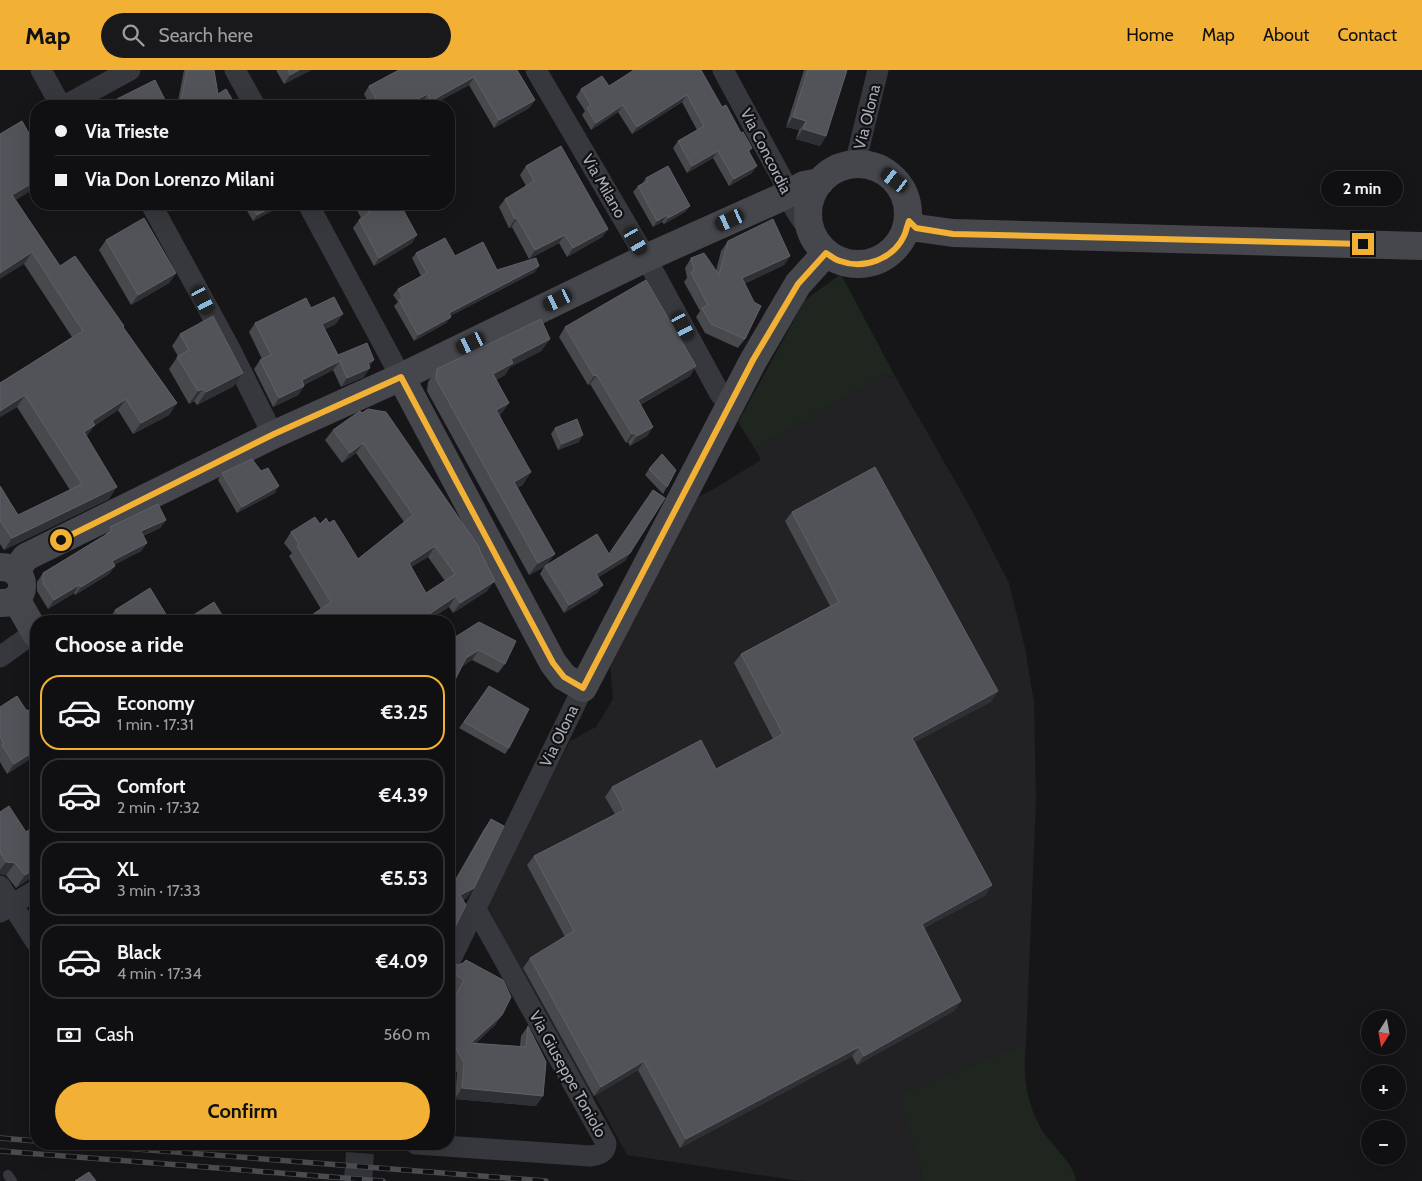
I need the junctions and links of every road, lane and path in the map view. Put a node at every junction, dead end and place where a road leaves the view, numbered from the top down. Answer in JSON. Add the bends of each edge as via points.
{"nodes":[{"id":1,"x":41,"y":70,"type":"edge"},
{"id":2,"x":130,"y":70,"type":"edge"},
{"id":3,"x":235,"y":70,"type":"edge"},
{"id":4,"x":536,"y":70,"type":"edge"},
{"id":5,"x":723,"y":70,"type":"edge"},
{"id":6,"x":878,"y":70,"type":"edge"},
{"id":7,"x":94,"y":99,"type":"edge"},
{"id":8,"x":59,"y":100,"type":"edge"},
{"id":9,"x":252,"y":100,"type":"edge"},
{"id":10,"x":855,"y":164,"type":"junction"},
{"id":11,"x":820,"y":182,"type":"junction"},
{"id":12,"x":788,"y":194,"type":"junction"},
{"id":13,"x":154,"y":210,"type":"edge"},
{"id":14,"x":311,"y":210,"type":"edge"},
{"id":15,"x":909,"y":221,"type":"junction"},
{"id":16,"x":811,"y":231,"type":"junction"},
{"id":17,"x":1422,"y":246,"type":"edge"},
{"id":18,"x":826,"y":253,"type":"junction"},
{"id":19,"x":646,"y":258,"type":"junction"},
{"id":20,"x":401,"y":377,"type":"junction"},
{"id":21,"x":731,"y":405,"type":"junction"},
{"id":22,"x":274,"y":434,"type":"junction"},
{"id":23,"x":14,"y":565,"type":"edge"},
{"id":24,"x":8,"y":601,"type":"edge"},
{"id":25,"x":30,"y":626,"type":"edge"},
{"id":26,"x":30,"y":637,"type":"edge"},
{"id":27,"x":0,"y":657,"type":"edge"},
{"id":28,"x":583,"y":688,"type":"junction"},
{"id":29,"x":0,"y":886,"type":"edge"},
{"id":30,"x":30,"y":894,"type":"edge"},
{"id":31,"x":6,"y":908,"type":"edge"},
{"id":32,"x":476,"y":909,"type":"junction"},
{"id":33,"x":30,"y":935,"type":"edge"},
{"id":34,"x":455,"y":951,"type":"edge"},
{"id":35,"x":455,"y":1147,"type":"edge"}],
"edges":[{"from":1,"to":8,"type":"street"},
{"from":2,"to":7,"type":"street"},
{"from":3,"to":9,"type":"street"},
{"from":4,"to":19,"type":"street","name":"Via Milano"},
{"from":5,"to":12,"type":"street","name":"Via Concordia"},
{"from":6,"to":10,"type":"street","name":"Via Olona"},
{"from":10,"to":11,"type":"street","via":[[830,173]]},
{"from":10,"to":15,"type":"street","via":[[884,170],[895,180],[904,192]]},
{"from":11,"to":12,"type":"street","via":[[804,185]]},
{"from":11,"to":16,"type":"street","via":[[809,205]]},
{"from":12,"to":16,"type":"street","name":"Via Concordia","via":[[799,218]]},
{"from":12,"to":19,"type":"street"},
{"from":13,"to":22,"type":"street"},
{"from":14,"to":20,"type":"street"},
{"from":15,"to":17,"type":"street","via":[[916,228],[953,234]]},
{"from":15,"to":18,"type":"street","via":[[896,248],[870,264],[840,261]]},
{"from":16,"to":18,"type":"street"},
{"from":18,"to":21,"type":"street","name":"Via Olona","via":[[798,284],[753,360]]},
{"from":19,"to":20,"type":"street"},
{"from":19,"to":21,"type":"street","name":"Via Milano","via":[[720,394]]},
{"from":20,"to":22,"type":"street"},
{"from":20,"to":28,"type":"street","via":[[553,663],[564,677]]},
{"from":21,"to":28,"type":"street","name":"Via Olona"},
{"from":22,"to":23,"type":"street"},
{"from":23,"to":24,"type":"street","via":[[22,585],[19,595]]},
{"from":24,"to":25,"type":"street"},
{"from":26,"to":27,"type":"street"},
{"from":28,"to":32,"type":"street","name":"Via Olona"},
{"from":29,"to":31,"type":"street"},
{"from":30,"to":31,"type":"street"},
{"from":31,"to":33,"type":"street"},
{"from":32,"to":34,"type":"street","name":"Via Olona"},
{"from":32,"to":35,"type":"street","name":"Via Giuseppe Toniolo","via":[[606,1148],[598,1155],[590,1156]]}]}
